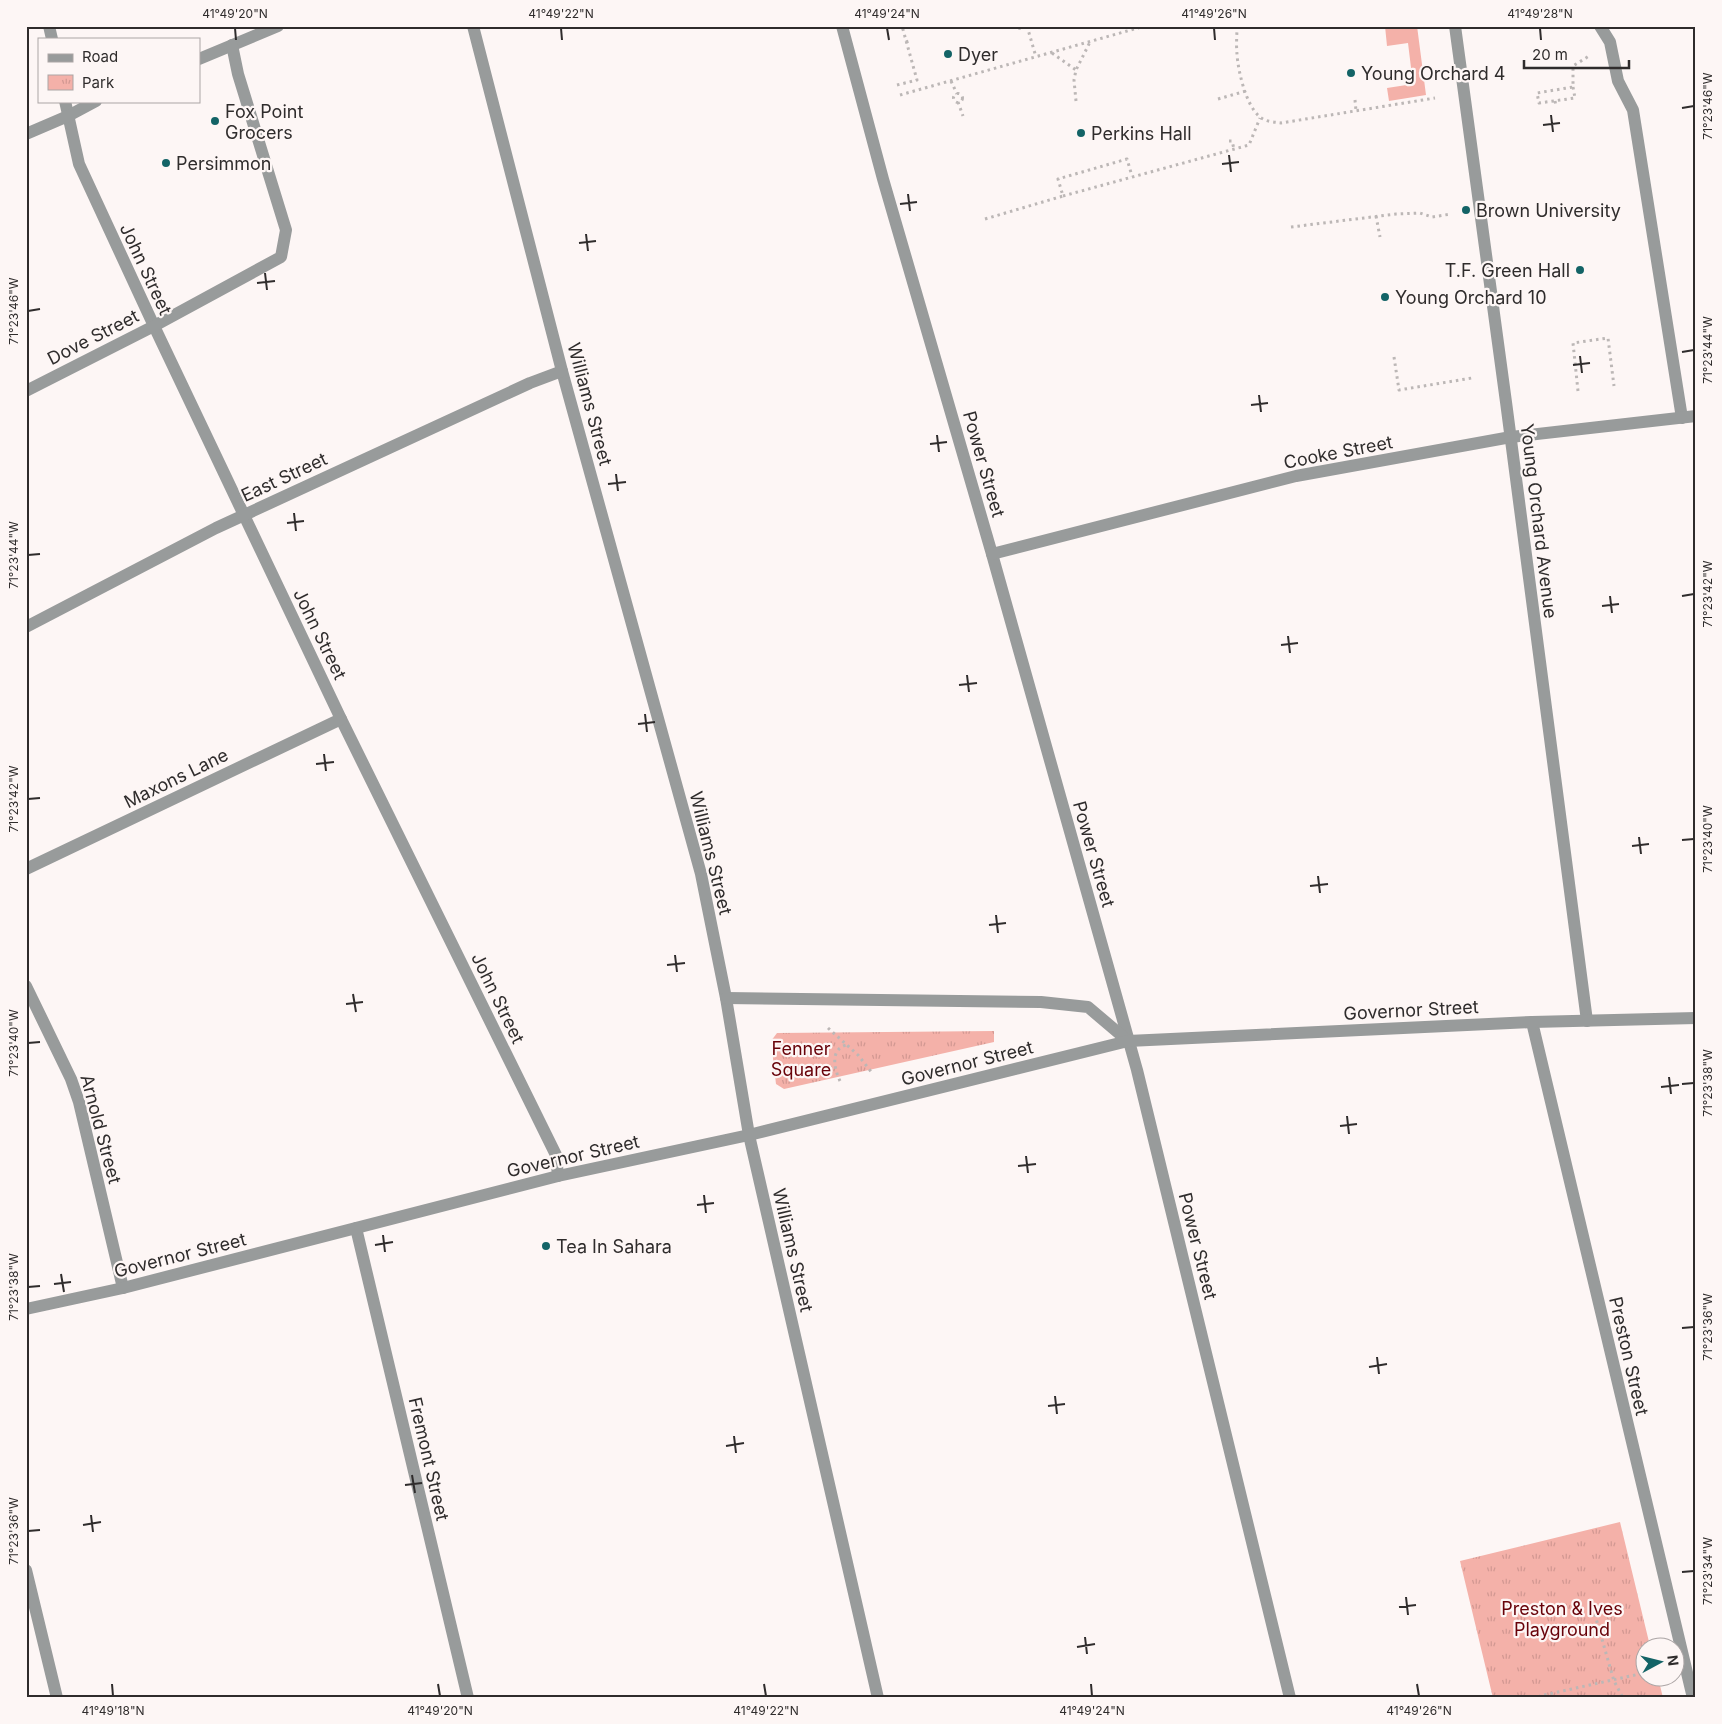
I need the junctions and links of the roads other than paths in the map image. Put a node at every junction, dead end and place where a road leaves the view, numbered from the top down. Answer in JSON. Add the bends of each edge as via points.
{"nodes":[{"id":1,"x":278,"y":26,"type":"edge"},
{"id":2,"x":473,"y":26,"type":"edge"},
{"id":3,"x":842,"y":26,"type":"edge"},
{"id":4,"x":1455,"y":26,"type":"edge"},
{"id":5,"x":1600,"y":26,"type":"edge"},
{"id":6,"x":232,"y":45,"type":"junction"},
{"id":7,"x":200,"y":58,"type":"edge"},
{"id":8,"x":65,"y":102,"type":"edge"},
{"id":9,"x":94,"y":102,"type":"edge"},
{"id":10,"x":68,"y":116,"type":"junction"},
{"id":11,"x":26,"y":134,"type":"edge"},
{"id":12,"x":154,"y":326,"type":"junction"},
{"id":13,"x":562,"y":372,"type":"junction"},
{"id":14,"x":26,"y":391,"type":"edge"},
{"id":15,"x":1696,"y":416,"type":"edge"},
{"id":16,"x":1682,"y":418,"type":"junction"},
{"id":17,"x":1511,"y":437,"type":"junction"},
{"id":18,"x":243,"y":516,"type":"junction"},
{"id":19,"x":992,"y":554,"type":"junction"},
{"id":20,"x":26,"y":627,"type":"edge"},
{"id":21,"x":341,"y":719,"type":"junction"},
{"id":22,"x":26,"y":869,"type":"edge"},
{"id":23,"x":26,"y":986,"type":"edge"},
{"id":24,"x":726,"y":998,"type":"junction"},
{"id":25,"x":1696,"y":1018,"type":"edge"},
{"id":26,"x":1587,"y":1021,"type":"junction"},
{"id":27,"x":1532,"y":1022,"type":"junction"},
{"id":28,"x":1128,"y":1041,"type":"junction"},
{"id":29,"x":749,"y":1135,"type":"junction"},
{"id":30,"x":558,"y":1176,"type":"junction"},
{"id":31,"x":356,"y":1228,"type":"junction"},
{"id":32,"x":123,"y":1288,"type":"junction"},
{"id":33,"x":26,"y":1310,"type":"edge"},
{"id":34,"x":26,"y":1570,"type":"edge"},
{"id":35,"x":57,"y":1698,"type":"edge"},
{"id":36,"x":468,"y":1698,"type":"edge"},
{"id":37,"x":878,"y":1698,"type":"edge"},
{"id":38,"x":1290,"y":1698,"type":"edge"},
{"id":39,"x":1693,"y":1698,"type":"edge"}],
"edges":[{"from":1,"to":6,"type":"street"},
{"from":2,"to":13,"type":"street","name":"Williams Street"},
{"from":3,"to":19,"type":"street","name":"Power Street"},
{"from":4,"to":17,"type":"street","name":"Young Orchard Avenue"},
{"from":5,"to":16,"type":"street","via":[[1610,42],[1618,81],[1632,110]]},
{"from":6,"to":7,"type":"street"},
{"from":6,"to":12,"type":"street","name":"Dove Street","via":[[286,230],[281,257]]},
{"from":8,"to":10,"type":"street","name":"John Street"},
{"from":9,"to":10,"type":"street"},
{"from":10,"to":11,"type":"street"},
{"from":10,"to":12,"type":"street","name":"John Street","via":[[79,164]]},
{"from":12,"to":14,"type":"street","name":"Dove Street"},
{"from":12,"to":18,"type":"street","name":"John Street"},
{"from":13,"to":18,"type":"street","name":"East Street","via":[[530,383]]},
{"from":13,"to":24,"type":"street","name":"Williams Street","via":[[701,874]]},
{"from":15,"to":16,"type":"street","name":"Cooke Street"},
{"from":16,"to":17,"type":"street","name":"Cooke Street"},
{"from":17,"to":19,"type":"street","name":"Cooke Street","via":[[1296,476]]},
{"from":17,"to":26,"type":"street","name":"Young Orchard Avenue"},
{"from":18,"to":20,"type":"street","name":"East Street"},
{"from":18,"to":21,"type":"street","name":"John Street"},
{"from":19,"to":28,"type":"street","name":"Power Street"},
{"from":21,"to":22,"type":"street","name":"Maxons Lane"},
{"from":21,"to":30,"type":"street","name":"John Street","via":[[556,1155]]},
{"from":23,"to":32,"type":"street","name":"Arnold Street","via":[[79,1102]]},
{"from":24,"to":28,"type":"street","via":[[1042,1002],[1088,1007]]},
{"from":24,"to":29,"type":"street","name":"Williams Street"},
{"from":25,"to":26,"type":"street","name":"Governor Street"},
{"from":26,"to":27,"type":"street","name":"Governor Street"},
{"from":27,"to":28,"type":"street","name":"Governor Street"},
{"from":27,"to":39,"type":"street","name":"Preston Street"},
{"from":28,"to":29,"type":"street","name":"Governor Street"},
{"from":28,"to":38,"type":"street","name":"Power Street"},
{"from":29,"to":30,"type":"street","name":"Governor Street"},
{"from":29,"to":37,"type":"street","name":"Williams Street"},
{"from":30,"to":31,"type":"street","name":"Governor Street"},
{"from":31,"to":32,"type":"street","name":"Governor Street"},
{"from":31,"to":36,"type":"street","name":"Fremont Street"},
{"from":32,"to":33,"type":"street","name":"Governor Street"},
{"from":34,"to":35,"type":"street"}]}
